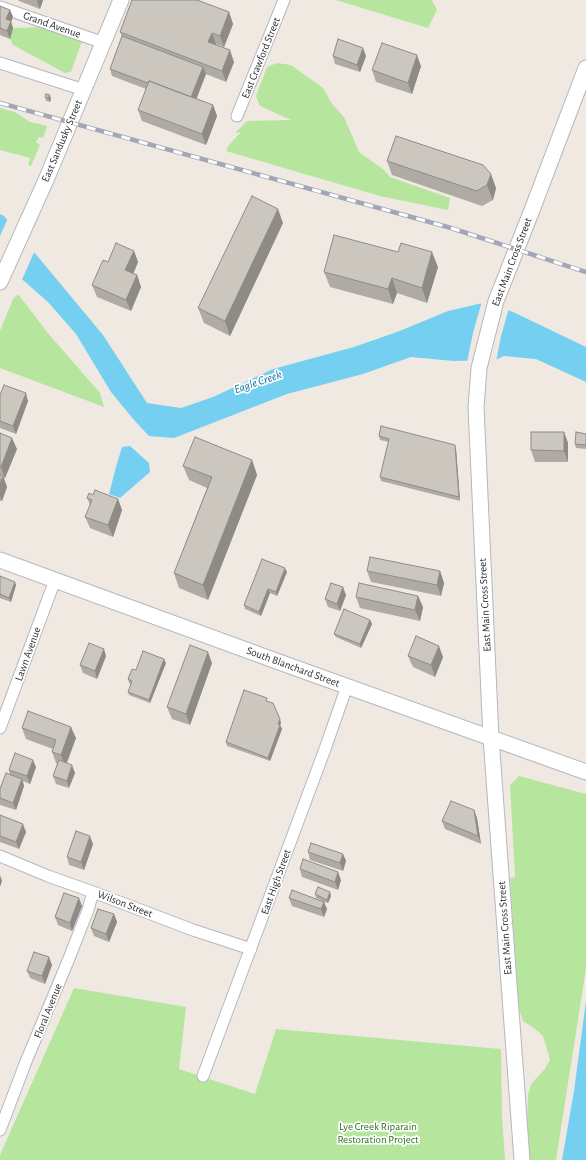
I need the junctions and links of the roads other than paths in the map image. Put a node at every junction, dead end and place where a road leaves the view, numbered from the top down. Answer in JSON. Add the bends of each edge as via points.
{"nodes":[{"id":1,"x":121,"y":0,"type":"edge"},
{"id":2,"x":284,"y":0,"type":"edge"},
{"id":3,"x":0,"y":7,"type":"edge"},
{"id":4,"x":104,"y":43,"type":"junction"},
{"id":5,"x":0,"y":63,"type":"edge"},
{"id":6,"x":586,"y":68,"type":"edge"},
{"id":7,"x":84,"y":90,"type":"junction"},
{"id":8,"x":237,"y":116,"type":"dead end"},
{"id":9,"x":1,"y":278,"type":"edge"},
{"id":10,"x":0,"y":560,"type":"edge"},
{"id":11,"x":55,"y":580,"type":"junction"},
{"id":12,"x":347,"y":686,"type":"junction"},
{"id":13,"x":0,"y":728,"type":"edge"},
{"id":14,"x":491,"y":738,"type":"junction"},
{"id":15,"x":586,"y":772,"type":"edge"},
{"id":16,"x":0,"y":856,"type":"edge"},
{"id":17,"x":93,"y":892,"type":"junction"},
{"id":18,"x":251,"y":949,"type":"junction"},
{"id":19,"x":203,"y":1076,"type":"dead end"},
{"id":20,"x":0,"y":1130,"type":"edge"},
{"id":21,"x":522,"y":1160,"type":"edge"}],
"edges":[{"from":1,"to":4,"type":"main road","name":"East Sandusky Street"},
{"from":2,"to":8,"type":"street","name":"East Crawford Street"},
{"from":3,"to":4,"type":"street","name":"Grand Avenue"},
{"from":4,"to":7,"type":"main road","name":"East Sandusky Street"},
{"from":5,"to":7,"type":"street"},
{"from":6,"to":14,"type":"main road","name":"East Main Cross Street","via":[[496,301],[480,368],[476,407]]},
{"from":7,"to":9,"type":"main road","name":"East Sandusky Street"},
{"from":10,"to":11,"type":"main road","name":"South Blanchard Street"},
{"from":11,"to":12,"type":"main road","name":"South Blanchard Street"},
{"from":11,"to":13,"type":"street","name":"Lawn Avenue"},
{"from":12,"to":14,"type":"main road","name":"South Blanchard Street"},
{"from":12,"to":18,"type":"street","name":"East High Street"},
{"from":14,"to":15,"type":"main road","name":"South Blanchard Street"},
{"from":14,"to":21,"type":"main road","name":"East Main Cross Street"},
{"from":16,"to":17,"type":"street","name":"Wilson Street"},
{"from":17,"to":18,"type":"street","name":"Wilson Street"},
{"from":17,"to":20,"type":"street","name":"Floral Avenue"},
{"from":18,"to":19,"type":"street","name":"East High Street"}]}
